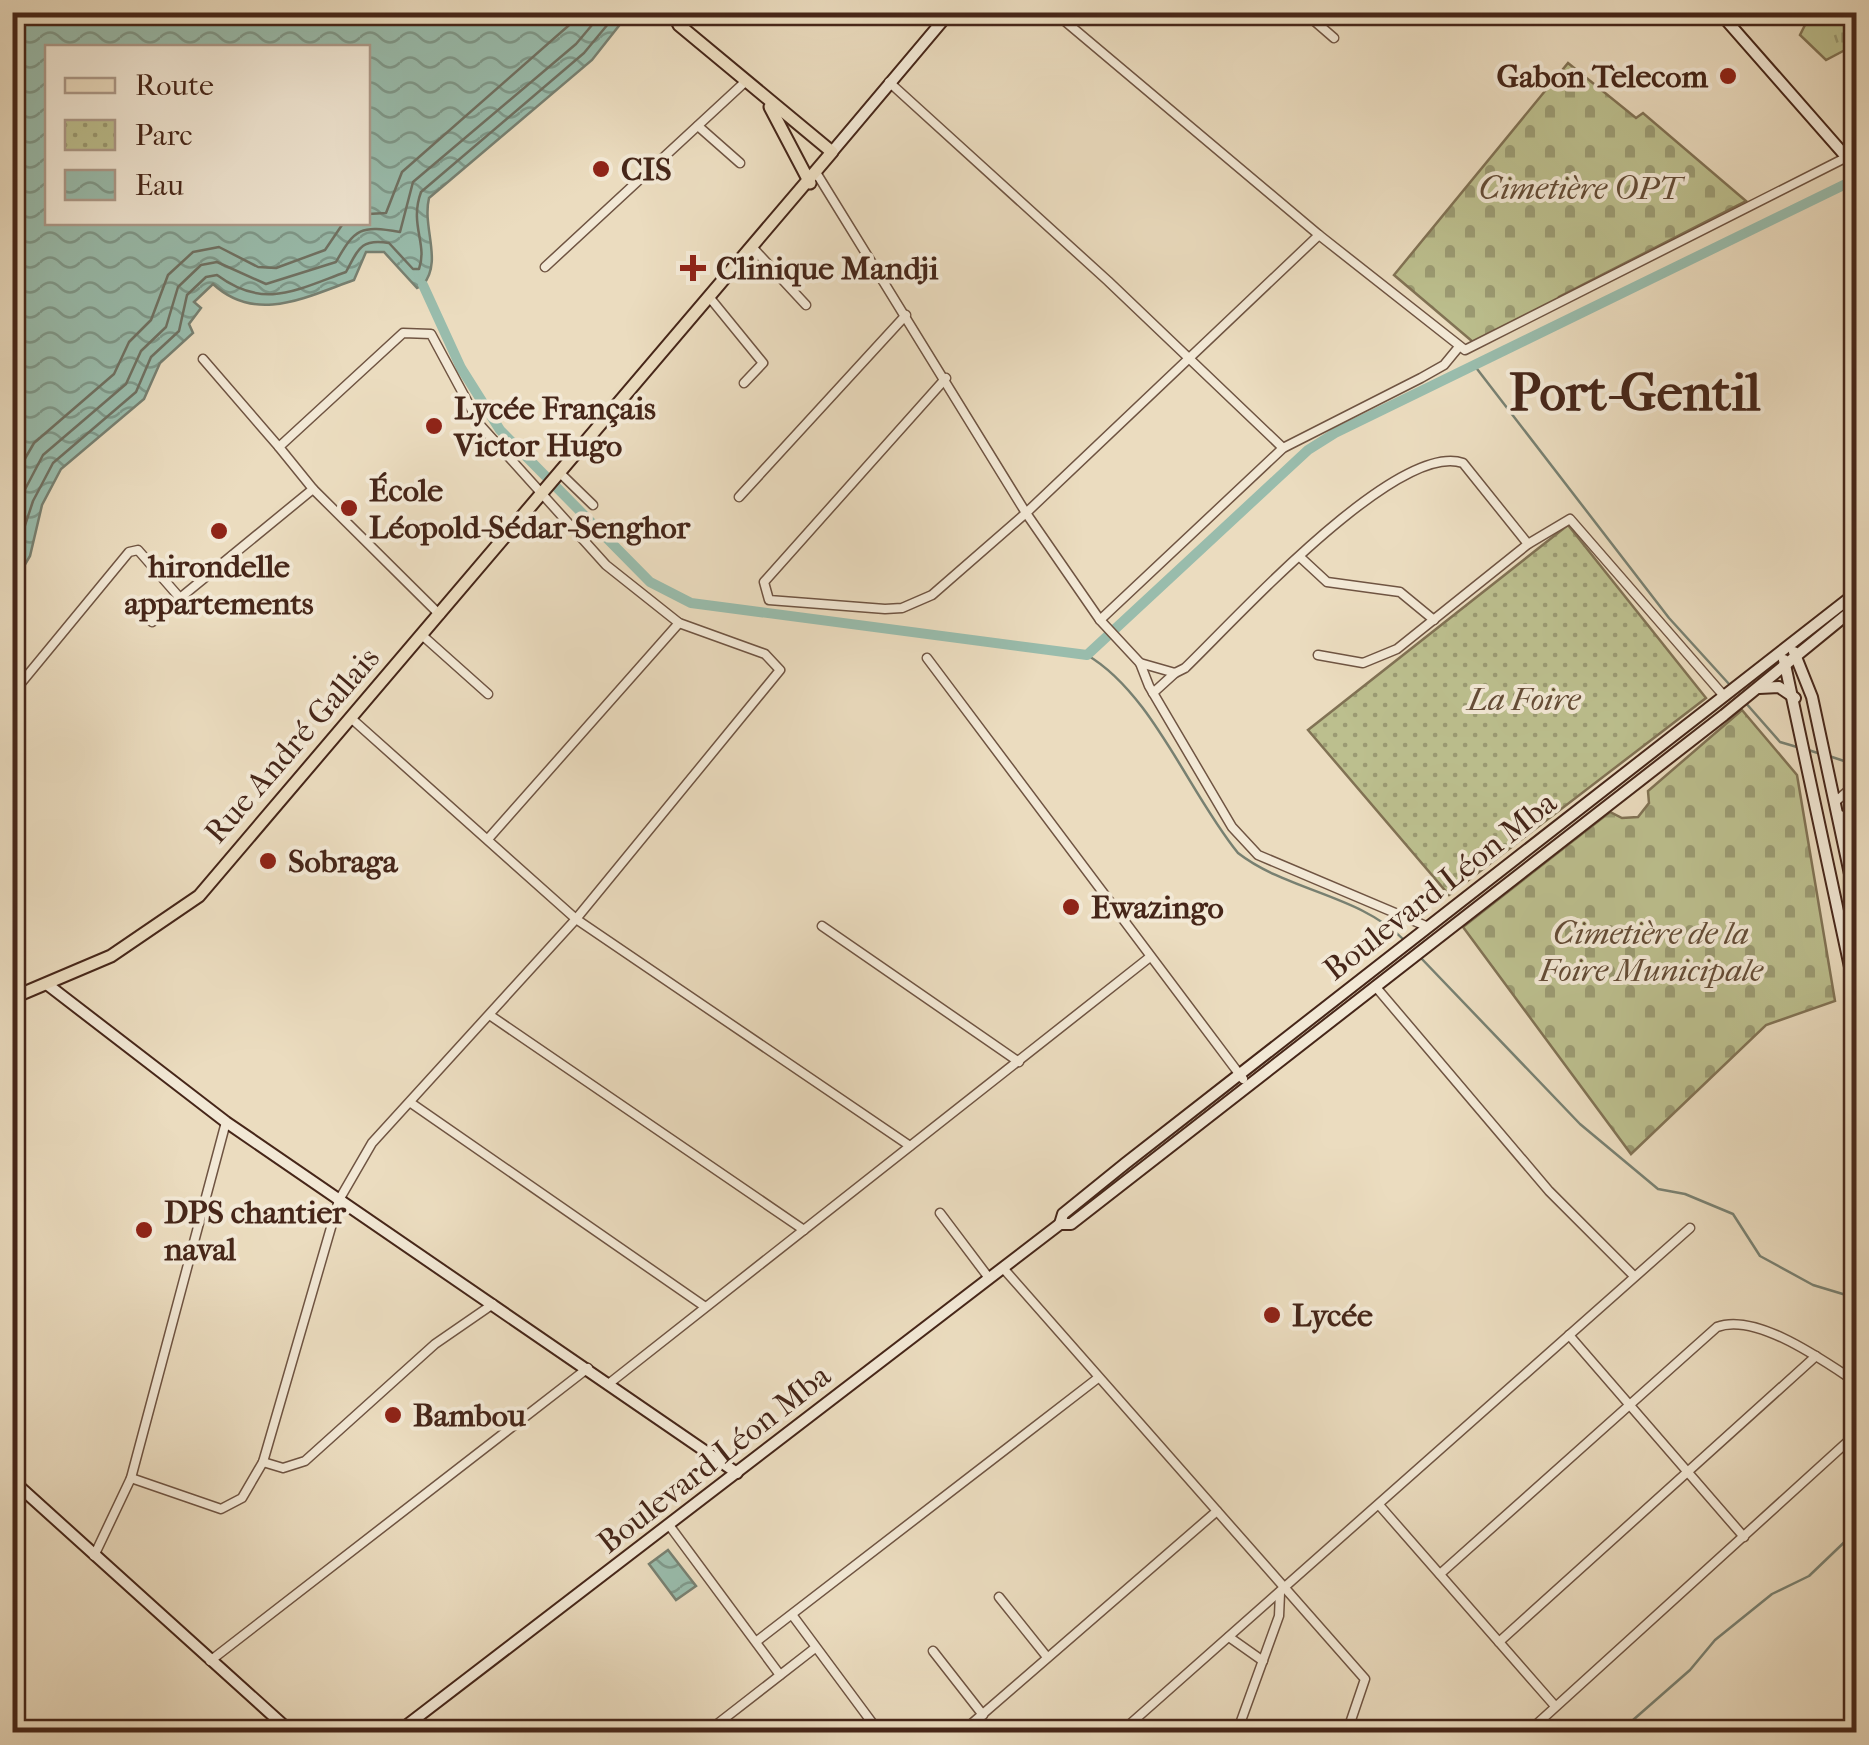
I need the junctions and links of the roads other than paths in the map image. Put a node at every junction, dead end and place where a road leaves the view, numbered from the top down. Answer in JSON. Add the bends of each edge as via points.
{"nodes":[{"id":1,"x":672,"y":12,"type":"edge"},
{"id":2,"x":950,"y":12,"type":"edge"},
{"id":3,"x":1054,"y":12,"type":"edge"},
{"id":4,"x":1304,"y":12,"type":"edge"},
{"id":5,"x":1532,"y":12,"type":"edge"},
{"id":6,"x":1551,"y":12,"type":"edge"},
{"id":7,"x":1726,"y":15,"type":"edge"},
{"id":8,"x":1334,"y":38,"type":"dead end"},
{"id":9,"x":745,"y":82,"type":"junction"},
{"id":10,"x":888,"y":82,"type":"junction"},
{"id":11,"x":768,"y":103,"type":"junction"},
{"id":12,"x":698,"y":126,"type":"junction"},
{"id":13,"x":832,"y":152,"type":"junction"},
{"id":14,"x":740,"y":163,"type":"dead end"},
{"id":15,"x":1852,"y":163,"type":"edge"},
{"id":16,"x":813,"y":178,"type":"junction"},
{"id":17,"x":1319,"y":234,"type":"junction"},
{"id":18,"x":754,"y":249,"type":"junction"},
{"id":19,"x":545,"y":267,"type":"dead end"},
{"id":20,"x":710,"y":298,"type":"junction"},
{"id":21,"x":806,"y":305,"type":"dead end"},
{"id":22,"x":906,"y":315,"type":"junction"},
{"id":23,"x":1458,"y":348,"type":"junction"},
{"id":24,"x":1189,"y":356,"type":"junction"},
{"id":25,"x":204,"y":359,"type":"dead end"},
{"id":26,"x":946,"y":378,"type":"junction"},
{"id":27,"x":744,"y":384,"type":"dead end"},
{"id":28,"x":279,"y":447,"type":"junction"},
{"id":29,"x":1283,"y":448,"type":"junction"},
{"id":30,"x":557,"y":473,"type":"junction"},
{"id":31,"x":314,"y":489,"type":"junction"},
{"id":32,"x":540,"y":492,"type":"junction"},
{"id":33,"x":740,"y":497,"type":"dead end"},
{"id":34,"x":592,"y":504,"type":"dead end"},
{"id":35,"x":1026,"y":513,"type":"junction"},
{"id":36,"x":1528,"y":544,"type":"junction"},
{"id":37,"x":1300,"y":556,"type":"junction"},
{"id":38,"x":1856,"y":593,"type":"edge"},
{"id":39,"x":180,"y":598,"type":"junction"},
{"id":40,"x":1856,"y":607,"type":"edge"},
{"id":41,"x":440,"y":615,"type":"junction"},
{"id":42,"x":1434,"y":620,"type":"junction"},
{"id":43,"x":152,"y":622,"type":"dead end"},
{"id":44,"x":1103,"y":623,"type":"junction"},
{"id":45,"x":679,"y":624,"type":"junction"},
{"id":46,"x":423,"y":636,"type":"junction"},
{"id":47,"x":1814,"y":640,"type":"junction"},
{"id":48,"x":1794,"y":650,"type":"junction"},
{"id":49,"x":1780,"y":652,"type":"junction"},
{"id":50,"x":1318,"y":655,"type":"dead end"},
{"id":51,"x":927,"y":658,"type":"dead end"},
{"id":52,"x":1140,"y":664,"type":"junction"},
{"id":53,"x":1787,"y":664,"type":"junction"},
{"id":54,"x":1174,"y":673,"type":"junction"},
{"id":55,"x":1755,"y":691,"type":"junction"},
{"id":56,"x":12,"y":694,"type":"edge"},
{"id":57,"x":488,"y":694,"type":"dead end"},
{"id":58,"x":1153,"y":694,"type":"junction"},
{"id":59,"x":1726,"y":694,"type":"junction"},
{"id":60,"x":1812,"y":697,"type":"junction"},
{"id":61,"x":1795,"y":698,"type":"junction"},
{"id":62,"x":352,"y":720,"type":"junction"},
{"id":63,"x":1856,"y":784,"type":"edge"},
{"id":64,"x":1836,"y":808,"type":"junction"},
{"id":65,"x":1856,"y":820,"type":"edge"},
{"id":66,"x":488,"y":839,"type":"junction"},
{"id":67,"x":1856,"y":902,"type":"edge"},
{"id":68,"x":576,"y":919,"type":"junction"},
{"id":69,"x":822,"y":926,"type":"dead end"},
{"id":70,"x":1426,"y":926,"type":"junction"},
{"id":71,"x":1150,"y":957,"type":"junction"},
{"id":72,"x":48,"y":986,"type":"junction"},
{"id":73,"x":1375,"y":986,"type":"junction"},
{"id":74,"x":1856,"y":996,"type":"edge"},
{"id":75,"x":12,"y":998,"type":"edge"},
{"id":76,"x":491,"y":1016,"type":"junction"},
{"id":77,"x":1019,"y":1062,"type":"junction"},
{"id":78,"x":1239,"y":1074,"type":"junction"},
{"id":79,"x":1248,"y":1086,"type":"junction"},
{"id":80,"x":412,"y":1103,"type":"junction"},
{"id":81,"x":226,"y":1122,"type":"junction"},
{"id":82,"x":910,"y":1146,"type":"junction"},
{"id":83,"x":339,"y":1200,"type":"junction"},
{"id":84,"x":940,"y":1214,"type":"dead end"},
{"id":85,"x":1060,"y":1224,"type":"junction"},
{"id":86,"x":1690,"y":1228,"type":"dead end"},
{"id":87,"x":804,"y":1230,"type":"junction"},
{"id":88,"x":1003,"y":1268,"type":"junction"},
{"id":89,"x":1634,"y":1276,"type":"junction"},
{"id":90,"x":989,"y":1278,"type":"junction"},
{"id":91,"x":492,"y":1304,"type":"junction"},
{"id":92,"x":704,"y":1306,"type":"junction"},
{"id":93,"x":1569,"y":1336,"type":"junction"},
{"id":94,"x":1816,"y":1356,"type":"junction"},
{"id":95,"x":588,"y":1368,"type":"junction"},
{"id":96,"x":1098,"y":1378,"type":"junction"},
{"id":97,"x":611,"y":1382,"type":"junction"},
{"id":98,"x":1856,"y":1382,"type":"edge"},
{"id":99,"x":1627,"y":1403,"type":"junction"},
{"id":100,"x":1856,"y":1434,"type":"edge"},
{"id":101,"x":262,"y":1462,"type":"junction"},
{"id":102,"x":1688,"y":1472,"type":"junction"},
{"id":103,"x":738,"y":1473,"type":"junction"},
{"id":104,"x":131,"y":1478,"type":"junction"},
{"id":105,"x":12,"y":1480,"type":"edge"},
{"id":106,"x":1380,"y":1506,"type":"junction"},
{"id":107,"x":1217,"y":1511,"type":"junction"},
{"id":108,"x":669,"y":1525,"type":"junction"},
{"id":109,"x":1744,"y":1536,"type":"junction"},
{"id":110,"x":94,"y":1556,"type":"junction"},
{"id":111,"x":1440,"y":1574,"type":"junction"},
{"id":112,"x":1283,"y":1591,"type":"junction"},
{"id":113,"x":999,"y":1597,"type":"dead end"},
{"id":114,"x":792,"y":1616,"type":"junction"},
{"id":115,"x":1229,"y":1638,"type":"junction"},
{"id":116,"x":757,"y":1641,"type":"junction"},
{"id":117,"x":1499,"y":1642,"type":"junction"},
{"id":118,"x":816,"y":1648,"type":"junction"},
{"id":119,"x":933,"y":1651,"type":"dead end"},
{"id":120,"x":1047,"y":1658,"type":"junction"},
{"id":121,"x":210,"y":1661,"type":"junction"},
{"id":122,"x":1263,"y":1661,"type":"junction"},
{"id":123,"x":780,"y":1675,"type":"junction"},
{"id":124,"x":1556,"y":1706,"type":"junction"},
{"id":125,"x":983,"y":1714,"type":"junction"},
{"id":126,"x":291,"y":1732,"type":"edge"},
{"id":127,"x":398,"y":1732,"type":"edge"},
{"id":128,"x":707,"y":1732,"type":"edge"},
{"id":129,"x":879,"y":1732,"type":"edge"},
{"id":130,"x":962,"y":1732,"type":"edge"},
{"id":131,"x":1120,"y":1732,"type":"edge"},
{"id":132,"x":1236,"y":1732,"type":"edge"},
{"id":133,"x":1347,"y":1732,"type":"edge"},
{"id":134,"x":1528,"y":1732,"type":"edge"}],
"edges":[{"from":1,"to":9,"type":"main road","via":[[678,26]]},
{"from":2,"to":10,"type":"street"},
{"from":3,"to":17,"type":"street"},
{"from":4,"to":8,"type":"street"},
{"from":5,"to":6,"type":"street"},
{"from":7,"to":15,"type":"street"},
{"from":9,"to":11,"type":"main road"},
{"from":9,"to":12,"type":"street"},
{"from":10,"to":13,"type":"street"},
{"from":10,"to":24,"type":"street"},
{"from":11,"to":13,"type":"main road"},
{"from":11,"to":16,"type":"main road"},
{"from":12,"to":14,"type":"street"},
{"from":12,"to":19,"type":"street"},
{"from":13,"to":16,"type":"main road","name":"Rue André Gallais"},
{"from":15,"to":23,"type":"street","via":[[1473,349]]},
{"from":16,"to":18,"type":"main road","name":"Rue André Gallais"},
{"from":16,"to":22,"type":"street"},
{"from":17,"to":23,"type":"street"},
{"from":17,"to":24,"type":"street"},
{"from":18,"to":20,"type":"main road","name":"Rue André Gallais"},
{"from":18,"to":21,"type":"street"},
{"from":20,"to":27,"type":"street","via":[[764,362]]},
{"from":20,"to":30,"type":"main road","name":"Rue André Gallais"},
{"from":22,"to":26,"type":"street"},
{"from":22,"to":33,"type":"street"},
{"from":23,"to":29,"type":"street","via":[[1432,372]]},
{"from":24,"to":29,"type":"street"},
{"from":24,"to":35,"type":"street"},
{"from":25,"to":28,"type":"street"},
{"from":26,"to":35,"type":"street"},
{"from":26,"to":35,"type":"street","via":[[764,582],[770,600],[902,608],[932,595]]},
{"from":28,"to":31,"type":"street"},
{"from":28,"to":32,"type":"street","via":[[403,333],[423,331],[431,334],[480,425]]},
{"from":29,"to":44,"type":"street"},
{"from":30,"to":32,"type":"main road","name":"Rue André Gallais"},
{"from":30,"to":34,"type":"street"},
{"from":31,"to":39,"type":"street"},
{"from":31,"to":41,"type":"street"},
{"from":32,"to":41,"type":"main road","name":"Rue André Gallais"},
{"from":32,"to":45,"type":"street","via":[[606,565]]},
{"from":35,"to":44,"type":"street"},
{"from":36,"to":37,"type":"street","via":[[1464,462],[1448,459],[1349,509]]},
{"from":36,"to":42,"type":"street"},
{"from":36,"to":59,"type":"street","via":[[1564,519],[1577,522]]},
{"from":37,"to":42,"type":"street","via":[[1327,582],[1400,592]]},
{"from":37,"to":54,"type":"street"},
{"from":38,"to":48,"type":"street","name":"Boulevard Léon Mba"},
{"from":39,"to":43,"type":"street"},
{"from":39,"to":56,"type":"street","via":[[133,550]]},
{"from":40,"to":47,"type":"street","name":"Boulevard Léon Mba"},
{"from":41,"to":46,"type":"main road","name":"Rue André Gallais"},
{"from":42,"to":50,"type":"street","via":[[1372,661],[1353,664]]},
{"from":44,"to":52,"type":"street"},
{"from":45,"to":66,"type":"street"},
{"from":45,"to":68,"type":"street","via":[[765,654],[780,670]]},
{"from":46,"to":57,"type":"street"},
{"from":46,"to":62,"type":"main road","name":"Rue André Gallais"},
{"from":47,"to":48,"type":"street","name":"Boulevard Léon Mba"},
{"from":47,"to":60,"type":"street","via":[[1808,661]]},
{"from":48,"to":49,"type":"street","name":"Boulevard Léon Mba"},
{"from":48,"to":53,"type":"street","name":"Boulevard Léon Mba"},
{"from":48,"to":60,"type":"street"},
{"from":49,"to":53,"type":"street"},
{"from":49,"to":59,"type":"street","name":"Boulevard Léon Mba"},
{"from":51,"to":71,"type":"street"},
{"from":52,"to":54,"type":"street"},
{"from":52,"to":58,"type":"street"},
{"from":53,"to":55,"type":"street","name":"Boulevard Léon Mba"},
{"from":53,"to":61,"type":"street"},
{"from":54,"to":58,"type":"street"},
{"from":55,"to":61,"type":"street","via":[[1780,687]]},
{"from":55,"to":73,"type":"street","name":"Boulevard Léon Mba"},
{"from":58,"to":70,"type":"street","via":[[1232,827],[1258,854]]},
{"from":59,"to":70,"type":"street","name":"Boulevard Léon Mba"},
{"from":60,"to":64,"type":"street"},
{"from":61,"to":74,"type":"street"},
{"from":62,"to":66,"type":"street"},
{"from":62,"to":72,"type":"main road","name":"Rue André Gallais","via":[[189,905],[111,956]]},
{"from":63,"to":64,"type":"street"},
{"from":64,"to":65,"type":"street"},
{"from":64,"to":67,"type":"street"},
{"from":66,"to":68,"type":"street"},
{"from":68,"to":76,"type":"street"},
{"from":68,"to":82,"type":"street"},
{"from":69,"to":77,"type":"street"},
{"from":70,"to":78,"type":"street","name":"Boulevard Léon Mba"},
{"from":71,"to":77,"type":"street"},
{"from":71,"to":78,"type":"street"},
{"from":72,"to":75,"type":"main road","name":"Rue André Gallais"},
{"from":72,"to":81,"type":"street"},
{"from":73,"to":79,"type":"street","name":"Boulevard Léon Mba"},
{"from":73,"to":89,"type":"street","via":[[1549,1191]]},
{"from":76,"to":80,"type":"street"},
{"from":76,"to":87,"type":"street"},
{"from":77,"to":82,"type":"street"},
{"from":78,"to":79,"type":"street"},
{"from":78,"to":85,"type":"street","name":"Boulevard Léon Mba","via":[[1063,1214]]},
{"from":79,"to":85,"type":"street","name":"Boulevard Léon Mba","via":[[1071,1224]]},
{"from":80,"to":83,"type":"street","via":[[372,1144]]},
{"from":80,"to":92,"type":"street"},
{"from":81,"to":83,"type":"street"},
{"from":81,"to":104,"type":"street"},
{"from":82,"to":87,"type":"street"},
{"from":83,"to":91,"type":"street"},
{"from":83,"to":101,"type":"street"},
{"from":84,"to":90,"type":"street"},
{"from":85,"to":88,"type":"street","name":"Boulevard Léon Mba"},
{"from":86,"to":89,"type":"street"},
{"from":87,"to":92,"type":"street"},
{"from":88,"to":90,"type":"street","name":"Boulevard Léon Mba"},
{"from":88,"to":96,"type":"street"},
{"from":89,"to":93,"type":"street"},
{"from":90,"to":103,"type":"street","name":"Boulevard Léon Mba"},
{"from":91,"to":95,"type":"street"},
{"from":91,"to":101,"type":"street","via":[[435,1344],[305,1461],[283,1468]]},
{"from":92,"to":97,"type":"street"},
{"from":93,"to":99,"type":"street"},
{"from":93,"to":106,"type":"street"},
{"from":94,"to":98,"type":"street"},
{"from":94,"to":99,"type":"street","via":[[1745,1322],[1730,1322]]},
{"from":94,"to":102,"type":"street"},
{"from":95,"to":97,"type":"street"},
{"from":95,"to":121,"type":"street"},
{"from":96,"to":107,"type":"street"},
{"from":96,"to":114,"type":"street"},
{"from":97,"to":103,"type":"street"},
{"from":99,"to":102,"type":"street"},
{"from":99,"to":111,"type":"street"},
{"from":100,"to":109,"type":"street"},
{"from":101,"to":104,"type":"street","via":[[242,1498],[221,1508]]},
{"from":102,"to":109,"type":"street"},
{"from":102,"to":117,"type":"street"},
{"from":103,"to":108,"type":"street","name":"Boulevard Léon Mba"},
{"from":104,"to":110,"type":"street"},
{"from":105,"to":110,"type":"street"},
{"from":106,"to":111,"type":"street"},
{"from":106,"to":112,"type":"street"},
{"from":107,"to":112,"type":"street"},
{"from":107,"to":120,"type":"street"},
{"from":108,"to":116,"type":"street"},
{"from":108,"to":127,"type":"street","name":"Boulevard Léon Mba"},
{"from":109,"to":124,"type":"street"},
{"from":110,"to":121,"type":"street"},
{"from":111,"to":117,"type":"street"},
{"from":112,"to":115,"type":"street"},
{"from":112,"to":122,"type":"street"},
{"from":112,"to":133,"type":"street","via":[[1364,1679]]},
{"from":113,"to":120,"type":"street"},
{"from":114,"to":116,"type":"street"},
{"from":114,"to":118,"type":"street"},
{"from":115,"to":122,"type":"street"},
{"from":115,"to":131,"type":"street"},
{"from":116,"to":123,"type":"street"},
{"from":117,"to":124,"type":"street"},
{"from":118,"to":123,"type":"street"},
{"from":118,"to":129,"type":"street"},
{"from":119,"to":125,"type":"street"},
{"from":120,"to":125,"type":"street"},
{"from":121,"to":126,"type":"street"},
{"from":122,"to":132,"type":"street"},
{"from":123,"to":128,"type":"street"},
{"from":124,"to":134,"type":"street"},
{"from":125,"to":130,"type":"street"}]}
